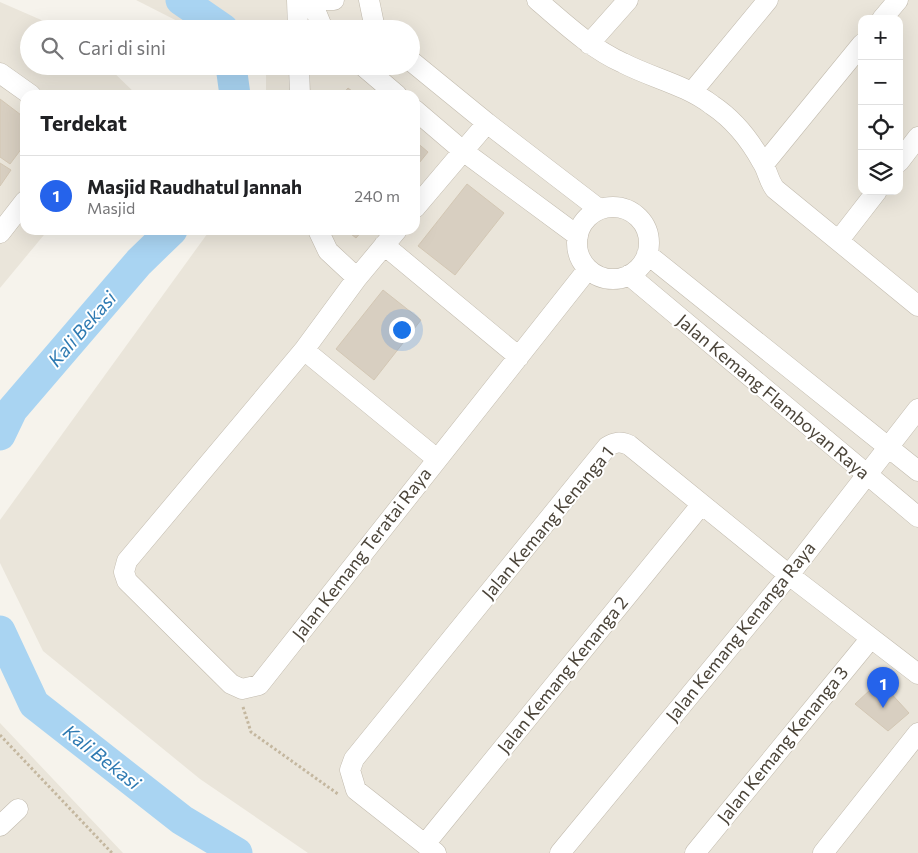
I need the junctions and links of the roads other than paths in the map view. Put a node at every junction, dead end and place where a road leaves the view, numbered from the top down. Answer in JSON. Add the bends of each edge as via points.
{"nodes":[{"id":1,"x":297,"y":0,"type":"edge"},
{"id":2,"x":312,"y":0,"type":"edge"},
{"id":3,"x":334,"y":0,"type":"edge"},
{"id":4,"x":369,"y":0,"type":"edge"},
{"id":5,"x":537,"y":0,"type":"edge"},
{"id":6,"x":628,"y":0,"type":"edge"},
{"id":7,"x":768,"y":0,"type":"edge"},
{"id":8,"x":898,"y":0,"type":"edge"},
{"id":9,"x":885,"y":15,"type":"edge"},
{"id":10,"x":298,"y":20,"type":"edge"},
{"id":11,"x":320,"y":20,"type":"edge"},
{"id":12,"x":373,"y":20,"type":"edge"},
{"id":13,"x":589,"y":44,"type":"junction"},
{"id":14,"x":858,"y":49,"type":"edge"},
{"id":15,"x":420,"y":68,"type":"edge"},
{"id":16,"x":0,"y":73,"type":"edge"},
{"id":17,"x":299,"y":75,"type":"edge"},
{"id":18,"x":374,"y":75,"type":"edge"},
{"id":19,"x":24,"y":90,"type":"edge"},
{"id":20,"x":300,"y":90,"type":"edge"},
{"id":21,"x":391,"y":90,"type":"edge"},
{"id":22,"x":692,"y":92,"type":"junction"},
{"id":23,"x":420,"y":114,"type":"edge"},
{"id":24,"x":487,"y":123,"type":"junction"},
{"id":25,"x":918,"y":138,"type":"edge"},
{"id":26,"x":463,"y":151,"type":"junction"},
{"id":27,"x":903,"y":157,"type":"edge"},
{"id":28,"x":764,"y":164,"type":"junction"},
{"id":29,"x":874,"y":195,"type":"edge"},
{"id":30,"x":420,"y":202,"type":"edge"},
{"id":31,"x":20,"y":207,"type":"edge"},
{"id":32,"x":600,"y":209,"type":"junction"},
{"id":33,"x":0,"y":233,"type":"edge"},
{"id":34,"x":320,"y":235,"type":"edge"},
{"id":35,"x":578,"y":236,"type":"junction"},
{"id":36,"x":390,"y":237,"type":"edge"},
{"id":37,"x":839,"y":240,"type":"junction"},
{"id":38,"x":647,"y":254,"type":"junction"},
{"id":39,"x":588,"y":269,"type":"junction"},
{"id":40,"x":629,"y":275,"type":"junction"},
{"id":41,"x":357,"y":278,"type":"junction"},
{"id":42,"x":916,"y":301,"type":"edge"},
{"id":43,"x":304,"y":350,"type":"junction"},
{"id":44,"x":519,"y":356,"type":"junction"},
{"id":45,"x":918,"y":409,"type":"edge"},
{"id":46,"x":888,"y":447,"type":"junction"},
{"id":47,"x":437,"y":459,"type":"junction"},
{"id":48,"x":918,"y":471,"type":"edge"},
{"id":49,"x":866,"y":475,"type":"junction"},
{"id":50,"x":701,"y":505,"type":"junction"},
{"id":51,"x":918,"y":517,"type":"edge"},
{"id":52,"x":789,"y":575,"type":"junction"},
{"id":53,"x":871,"y":638,"type":"junction"},
{"id":54,"x":918,"y":674,"type":"edge"},
{"id":55,"x":918,"y":733,"type":"edge"},
{"id":56,"x":18,"y":809,"type":"dead end"},
{"id":57,"x":0,"y":826,"type":"edge"},
{"id":58,"x":430,"y":848,"type":"edge"},
{"id":59,"x":560,"y":853,"type":"edge"},
{"id":60,"x":695,"y":853,"type":"edge"},
{"id":61,"x":823,"y":853,"type":"edge"}],
"edges":[{"from":1,"to":10,"type":"street"},
{"from":2,"to":3,"type":"street"},
{"from":2,"to":11,"type":"street"},
{"from":4,"to":12,"type":"street"},
{"from":5,"to":13,"type":"street"},
{"from":6,"to":13,"type":"street"},
{"from":7,"to":22,"type":"street"},
{"from":8,"to":9,"type":"street"},
{"from":13,"to":22,"type":"street","via":[[622,63]]},
{"from":14,"to":28,"type":"street"},
{"from":15,"to":24,"type":"street"},
{"from":16,"to":19,"type":"street"},
{"from":17,"to":20,"type":"street"},
{"from":18,"to":21,"type":"street"},
{"from":22,"to":28,"type":"street","via":[[731,122],[750,142]]},
{"from":23,"to":26,"type":"street"},
{"from":24,"to":26,"type":"street"},
{"from":24,"to":32,"type":"street"},
{"from":25,"to":27,"type":"street"},
{"from":26,"to":30,"type":"street"},
{"from":26,"to":35,"type":"street"},
{"from":28,"to":37,"type":"street","via":[[767,178],[775,189]]},
{"from":29,"to":37,"type":"street"},
{"from":31,"to":33,"type":"street"},
{"from":32,"to":35,"type":"street","via":[[586,220]]},
{"from":32,"to":38,"type":"street","via":[[613,206],[638,216],[646,227],[649,240]]},
{"from":34,"to":41,"type":"street","via":[[328,251]]},
{"from":35,"to":39,"type":"street","via":[[580,254]]},
{"from":36,"to":41,"type":"street"},
{"from":36,"to":44,"type":"street"},
{"from":37,"to":42,"type":"street"},
{"from":38,"to":40,"type":"street","via":[[643,263]]},
{"from":38,"to":46,"type":"street","name":"Jalan Kemang Flamboyan Raya"},
{"from":39,"to":40,"type":"street","via":[[607,278]]},
{"from":39,"to":44,"type":"street","name":"Jalan Kemang Teratai Raya"},
{"from":40,"to":49,"type":"street","name":"Jalan Kemang Flamboyan Raya"},
{"from":41,"to":43,"type":"street"},
{"from":43,"to":47,"type":"street"},
{"from":43,"to":47,"type":"street","name":"Jalan Kemang Teratai Raya","via":[[127,561],[124,572],[127,581],[231,684],[242,689],[259,685]]},
{"from":44,"to":47,"type":"street","name":"Jalan Kemang Teratai Raya"},
{"from":45,"to":46,"type":"street","name":"Jalan Kemang Kenanga Raya"},
{"from":46,"to":48,"type":"street","name":"Jalan Kemang Flamboyan Raya"},
{"from":46,"to":49,"type":"street","name":"Jalan Kemang Kenanga Raya"},
{"from":49,"to":51,"type":"street","name":"Jalan Kemang Flamboyan Raya"},
{"from":49,"to":52,"type":"street","name":"Jalan Kemang Kenanga Raya"},
{"from":50,"to":52,"type":"street","name":"Jalan Kemang Kenanga 1"},
{"from":50,"to":58,"type":"street","name":"Jalan Kemang Kenanga 2"},
{"from":50,"to":58,"type":"street","name":"Jalan Kemang Kenanga 1","via":[[629,444],[622,442],[607,447],[354,759],[350,770],[356,790]]},
{"from":52,"to":53,"type":"street","name":"Jalan Kemang Kenanga 1"},
{"from":52,"to":59,"type":"street","name":"Jalan Kemang Kenanga Raya"},
{"from":53,"to":54,"type":"street","name":"Jalan Kemang Kenanga 1"},
{"from":53,"to":60,"type":"street","name":"Jalan Kemang Kenanga 3"},
{"from":55,"to":61,"type":"street"},
{"from":56,"to":57,"type":"street"}]}
